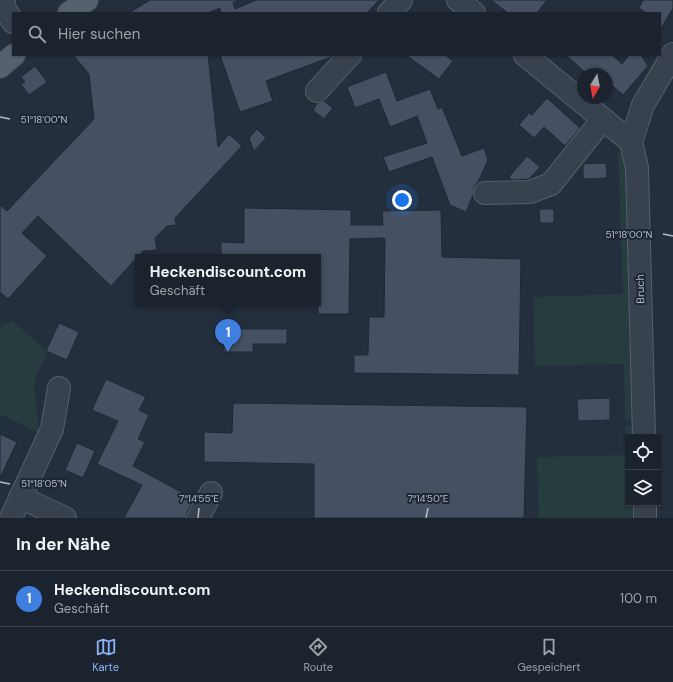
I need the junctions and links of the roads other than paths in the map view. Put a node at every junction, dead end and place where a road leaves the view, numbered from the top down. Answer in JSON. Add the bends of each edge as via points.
{"nodes":[{"id":1,"x":87,"y":0,"type":"edge"},
{"id":2,"x":400,"y":0,"type":"edge"},
{"id":3,"x":458,"y":0,"type":"edge"},
{"id":4,"x":2,"y":1,"type":"edge"},
{"id":5,"x":70,"y":12,"type":"edge"},
{"id":6,"x":390,"y":12,"type":"edge"},
{"id":7,"x":473,"y":12,"type":"edge"},
{"id":8,"x":12,"y":20,"type":"edge"},
{"id":9,"x":673,"y":54,"type":"edge"},
{"id":10,"x":13,"y":56,"type":"edge"},
{"id":11,"x":349,"y":56,"type":"edge"},
{"id":12,"x":526,"y":56,"type":"edge"},
{"id":13,"x":0,"y":67,"type":"edge"},
{"id":14,"x":667,"y":77,"type":"edge"},
{"id":15,"x":318,"y":91,"type":"dead end"},
{"id":16,"x":603,"y":119,"type":"junction"},
{"id":17,"x":631,"y":142,"type":"junction"},
{"id":18,"x":485,"y":193,"type":"dead end"},
{"id":19,"x":59,"y":388,"type":"dead end"},
{"id":20,"x":644,"y":434,"type":"edge"},
{"id":21,"x":211,"y":493,"type":"dead end"},
{"id":22,"x":20,"y":497,"type":"junction"},
{"id":23,"x":645,"y":506,"type":"edge"},
{"id":24,"x":11,"y":518,"type":"edge"},
{"id":25,"x":64,"y":518,"type":"edge"},
{"id":26,"x":198,"y":518,"type":"edge"},
{"id":27,"x":646,"y":518,"type":"edge"}],
"edges":[{"from":1,"to":5,"type":"main road"},
{"from":2,"to":6,"type":"street"},
{"from":3,"to":7,"type":"street"},
{"from":4,"to":8,"type":"street"},
{"from":9,"to":14,"type":"street"},
{"from":10,"to":13,"type":"main road"},
{"from":11,"to":15,"type":"street"},
{"from":12,"to":16,"type":"street"},
{"from":14,"to":17,"type":"street","via":[[644,105]]},
{"from":16,"to":17,"type":"street"},
{"from":16,"to":18,"type":"street","via":[[551,184],[530,192]]},
{"from":17,"to":20,"type":"street","name":"Bruch","via":[[638,168]]},
{"from":19,"to":22,"type":"street","via":[[52,429]]},
{"from":21,"to":26,"type":"street"},
{"from":22,"to":24,"type":"street"},
{"from":22,"to":25,"type":"street"},
{"from":23,"to":27,"type":"street"}]}
